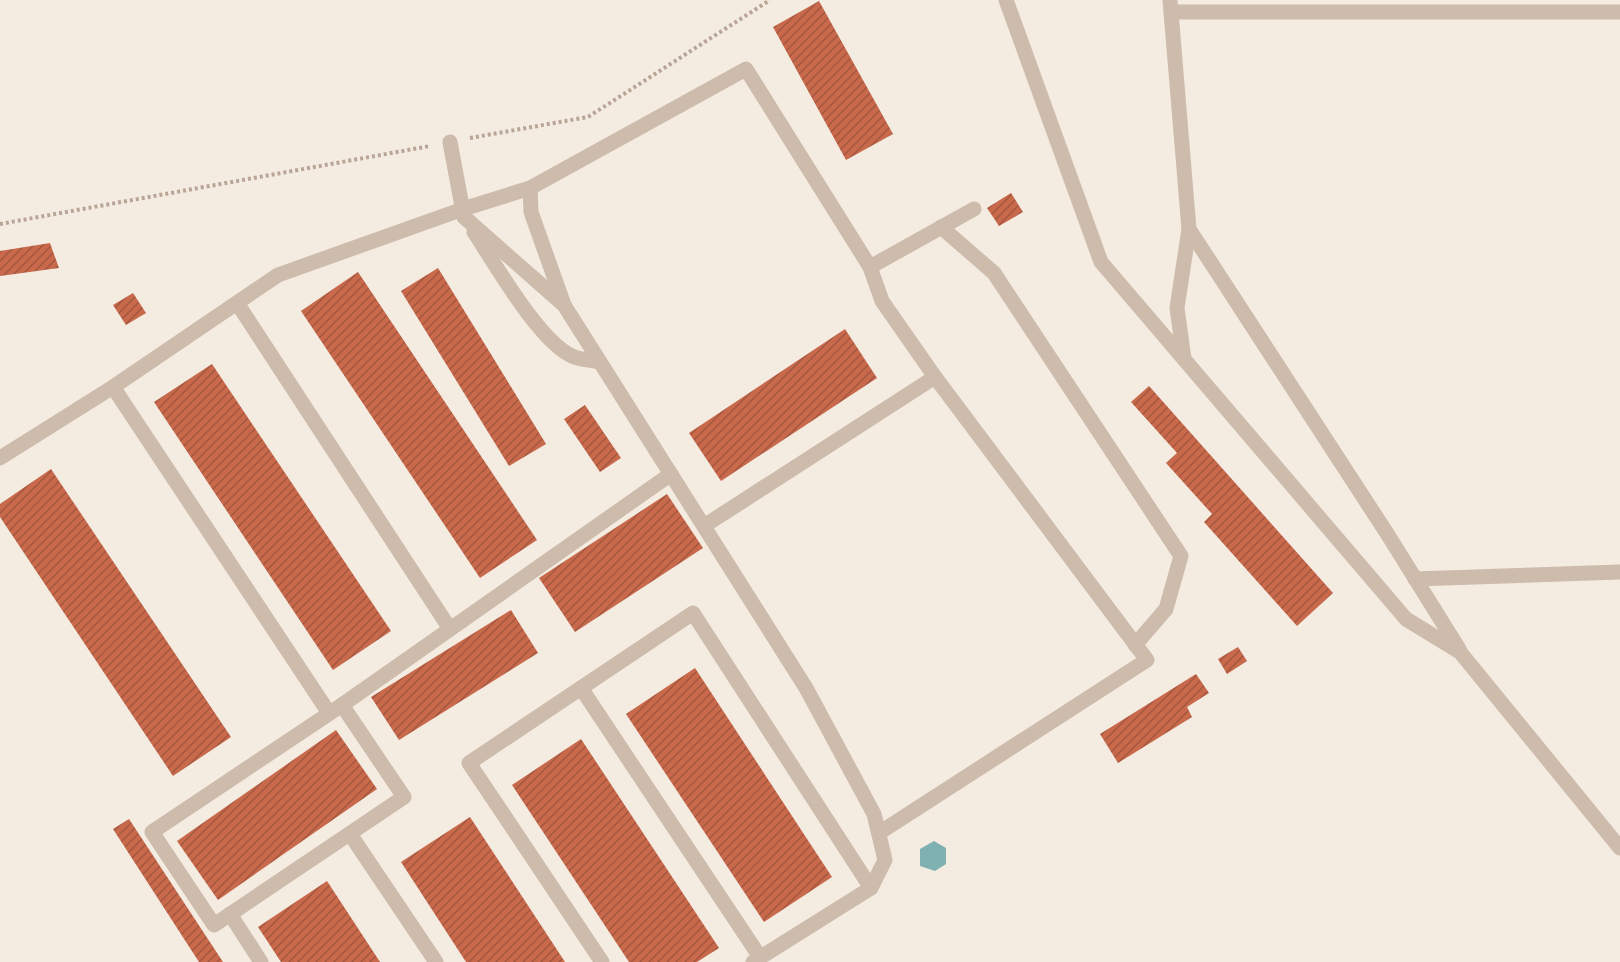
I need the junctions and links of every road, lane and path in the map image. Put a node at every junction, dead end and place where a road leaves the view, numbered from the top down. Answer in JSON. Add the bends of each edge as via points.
{"nodes":[{"id":1,"x":770,"y":0,"type":"edge"},
{"id":2,"x":1006,"y":0,"type":"edge"},
{"id":3,"x":1171,"y":6,"type":"edge"},
{"id":4,"x":1620,"y":12,"type":"edge"},
{"id":5,"x":450,"y":142,"type":"junction"},
{"id":6,"x":530,"y":188,"type":"junction"},
{"id":7,"x":974,"y":209,"type":"dead end"},
{"id":8,"x":464,"y":213,"type":"junction"},
{"id":9,"x":0,"y":224,"type":"edge"},
{"id":10,"x":941,"y":227,"type":"junction"},
{"id":11,"x":1189,"y":229,"type":"junction"},
{"id":12,"x":870,"y":267,"type":"junction"},
{"id":13,"x":237,"y":303,"type":"junction"},
{"id":14,"x":564,"y":305,"type":"junction"},
{"id":15,"x":1184,"y":359,"type":"junction"},
{"id":16,"x":600,"y":362,"type":"junction"},
{"id":17,"x":935,"y":377,"type":"junction"},
{"id":18,"x":112,"y":387,"type":"junction"},
{"id":19,"x":0,"y":458,"type":"edge"},
{"id":20,"x":671,"y":474,"type":"junction"},
{"id":21,"x":704,"y":526,"type":"junction"},
{"id":22,"x":1620,"y":572,"type":"edge"},
{"id":23,"x":1415,"y":579,"type":"junction"},
{"id":24,"x":450,"y":629,"type":"junction"},
{"id":25,"x":1135,"y":645,"type":"junction"},
{"id":26,"x":1460,"y":652,"type":"junction"},
{"id":27,"x":581,"y":688,"type":"junction"},
{"id":28,"x":335,"y":709,"type":"junction"},
{"id":29,"x":879,"y":833,"type":"junction"},
{"id":30,"x":350,"y":834,"type":"junction"},
{"id":31,"x":1620,"y":848,"type":"edge"},
{"id":32,"x":871,"y":888,"type":"junction"},
{"id":33,"x":230,"y":914,"type":"junction"},
{"id":34,"x":757,"y":960,"type":"edge"},
{"id":35,"x":261,"y":962,"type":"edge"},
{"id":36,"x":436,"y":962,"type":"edge"},
{"id":37,"x":602,"y":962,"type":"edge"}],
"edges":[{"from":1,"to":5,"type":"path","via":[[588,117]]},
{"from":2,"to":15,"type":"street","via":[[1101,262]]},
{"from":3,"to":4,"type":"street"},
{"from":3,"to":11,"type":"street"},
{"from":5,"to":8,"type":"street"},
{"from":5,"to":9,"type":"path"},
{"from":6,"to":8,"type":"street"},
{"from":6,"to":12,"type":"street","via":[[746,69]]},
{"from":6,"to":14,"type":"street","via":[[531,212]]},
{"from":7,"to":10,"type":"street"},
{"from":8,"to":13,"type":"street","via":[[278,275]]},
{"from":8,"to":14,"type":"street"},
{"from":8,"to":16,"type":"street","via":[[548,338],[573,356]]},
{"from":10,"to":12,"type":"street"},
{"from":10,"to":25,"type":"street","via":[[994,273],[1181,556],[1166,609]]},
{"from":11,"to":15,"type":"street","via":[[1177,308]]},
{"from":11,"to":23,"type":"street"},
{"from":12,"to":17,"type":"street","via":[[882,301]]},
{"from":13,"to":18,"type":"street"},
{"from":13,"to":24,"type":"street"},
{"from":14,"to":16,"type":"street"},
{"from":15,"to":26,"type":"street","via":[[1406,619]]},
{"from":16,"to":20,"type":"street"},
{"from":17,"to":21,"type":"street"},
{"from":17,"to":25,"type":"street"},
{"from":18,"to":19,"type":"street"},
{"from":18,"to":28,"type":"street"},
{"from":20,"to":21,"type":"street"},
{"from":20,"to":24,"type":"street"},
{"from":21,"to":29,"type":"street","via":[[806,688],[874,814]]},
{"from":22,"to":23,"type":"street"},
{"from":23,"to":26,"type":"street"},
{"from":24,"to":28,"type":"street"},
{"from":25,"to":29,"type":"street","via":[[1147,660]]},
{"from":26,"to":31,"type":"street"},
{"from":27,"to":32,"type":"street","via":[[693,613]]},
{"from":27,"to":34,"type":"street"},
{"from":27,"to":37,"type":"street","via":[[469,763]]},
{"from":28,"to":30,"type":"street","via":[[404,798]]},
{"from":28,"to":33,"type":"street","via":[[152,832],[214,924]]},
{"from":29,"to":32,"type":"street","via":[[885,860]]},
{"from":30,"to":33,"type":"street"},
{"from":30,"to":36,"type":"street"},
{"from":32,"to":34,"type":"street"},
{"from":33,"to":35,"type":"street"}]}
